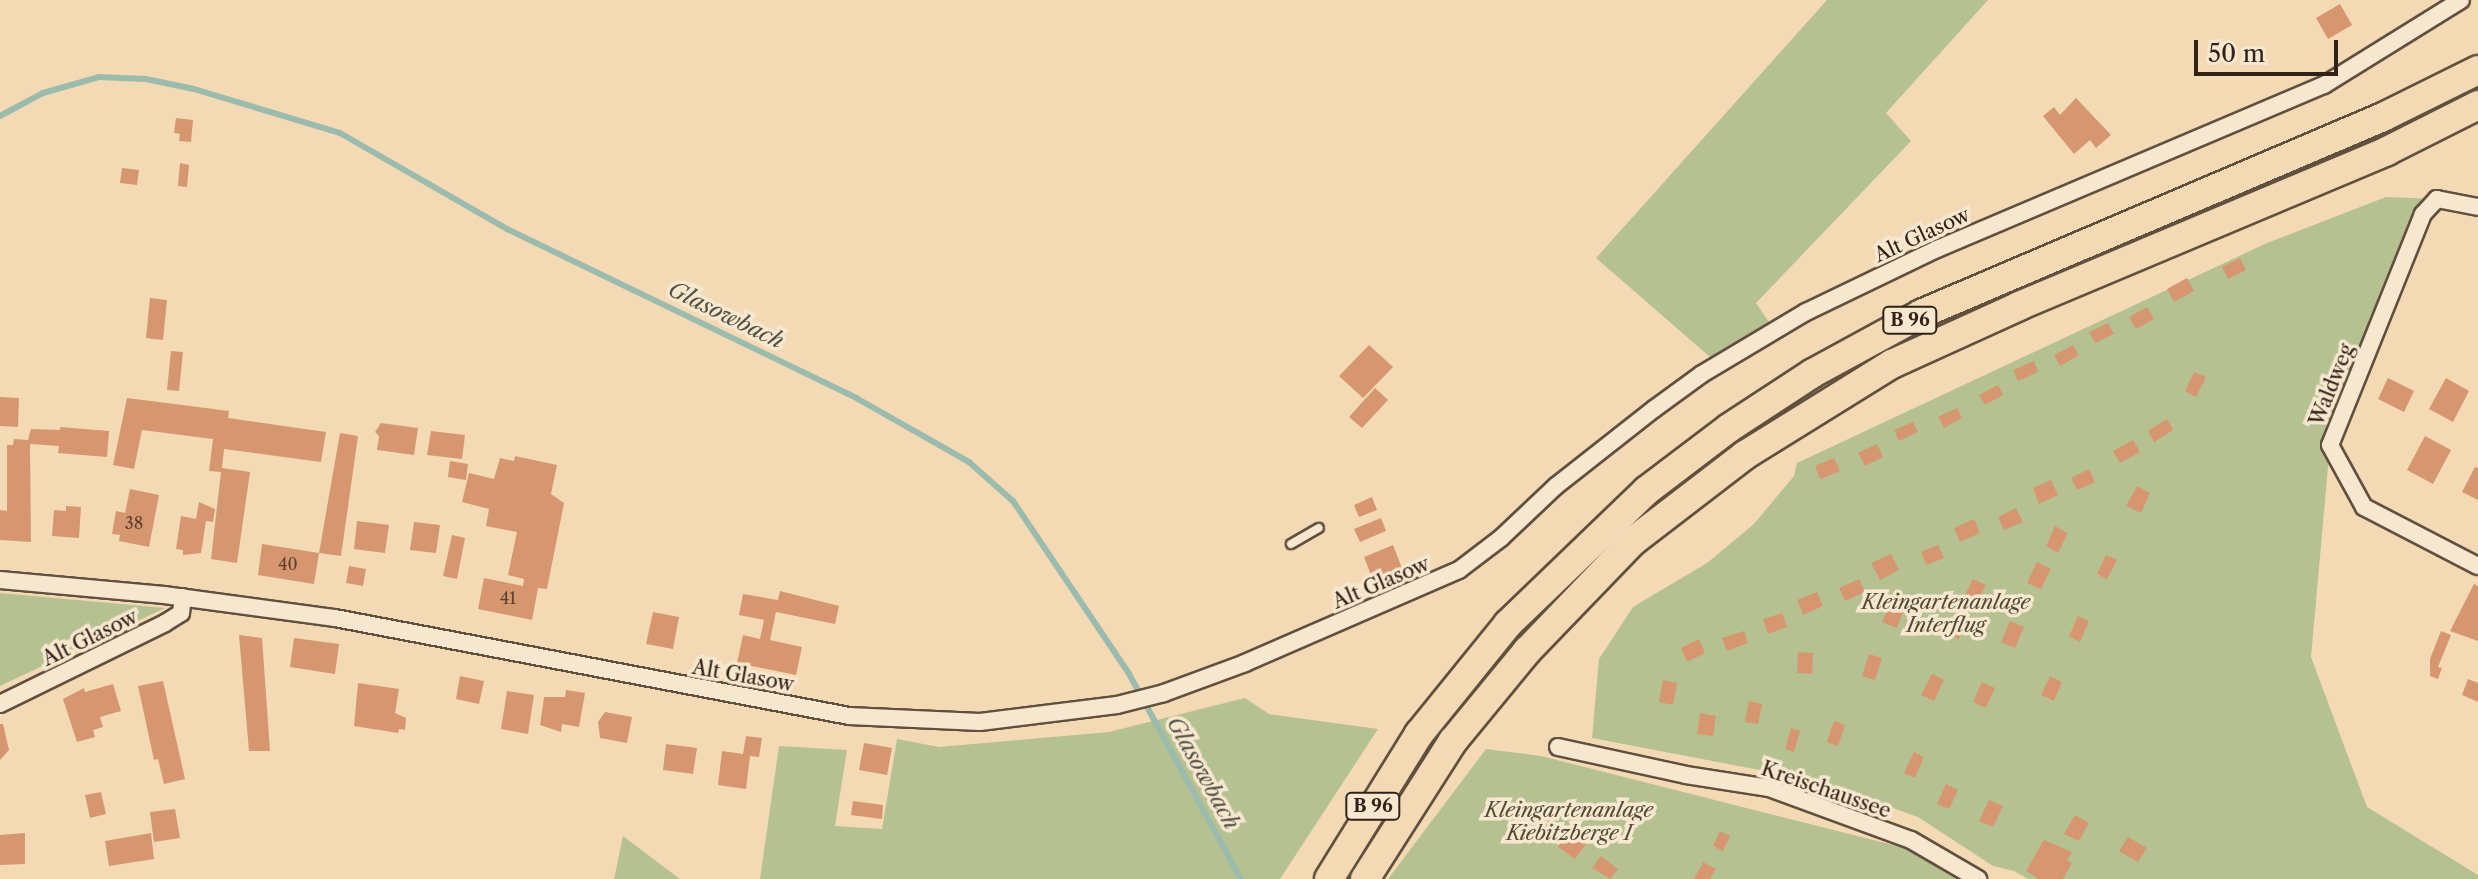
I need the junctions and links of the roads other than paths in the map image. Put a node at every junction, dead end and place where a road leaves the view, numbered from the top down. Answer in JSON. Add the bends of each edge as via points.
{"nodes":[{"id":1,"x":2461,"y":0,"type":"edge"},
{"id":2,"x":2478,"y":70,"type":"edge"},
{"id":3,"x":2478,"y":105,"type":"edge"},
{"id":4,"x":2478,"y":207,"type":"edge"},
{"id":5,"x":1319,"y":528,"type":"dead end"},
{"id":6,"x":1291,"y":544,"type":"dead end"},
{"id":7,"x":2478,"y":566,"type":"edge"},
{"id":8,"x":0,"y":580,"type":"edge"},
{"id":9,"x":183,"y":597,"type":"junction"},
{"id":10,"x":0,"y":704,"type":"edge"},
{"id":11,"x":1558,"y":747,"type":"dead end"},
{"id":12,"x":1329,"y":879,"type":"edge"},
{"id":13,"x":1365,"y":879,"type":"edge"},
{"id":14,"x":1978,"y":879,"type":"edge"}],
"edges":[{"from":1,"to":9,"type":"street","name":"Alt Glasow","via":[[2324,85],[1937,249],[1806,312],[1654,409],[1459,570],[1164,693],[1058,715],[980,722],[849,716],[335,618]]},
{"from":2,"to":12,"type":"highway","number":"B 96","via":[[2383,117],[1921,314],[1813,373],[1686,460],[1603,530],[1508,624],[1428,724]]},
{"from":3,"to":13,"type":"highway","number":"B 96","via":[[2387,151],[1952,336],[1836,396],[1745,455],[1633,541],[1527,651],[1453,741]]},
{"from":4,"to":7,"type":"street","name":"Waldweg","via":[[2437,199],[2423,214],[2330,445],[2364,507]]},
{"from":5,"to":6,"type":"lane"},
{"from":8,"to":9,"type":"street","name":"Alt Glasow"},
{"from":9,"to":10,"type":"street","name":"Alt Glasow","via":[[181,613],[165,623]]},
{"from":11,"to":14,"type":"street","name":"Kreischaussee","via":[[1769,788],[1911,840]]}]}
